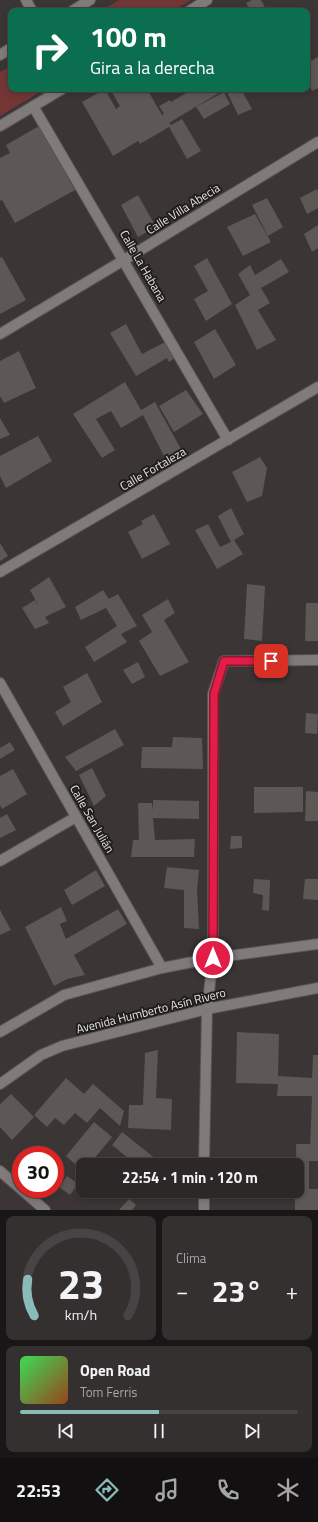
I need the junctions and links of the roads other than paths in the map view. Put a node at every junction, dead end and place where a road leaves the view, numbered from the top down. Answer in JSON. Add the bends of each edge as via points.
{"nodes":[{"id":1,"x":90,"y":0,"type":"edge"},
{"id":2,"x":207,"y":0,"type":"edge"},
{"id":3,"x":77,"y":8,"type":"edge"},
{"id":4,"x":194,"y":8,"type":"edge"},
{"id":5,"x":57,"y":92,"type":"edge"},
{"id":6,"x":34,"y":106,"type":"junction"},
{"id":7,"x":0,"y":126,"type":"edge"},
{"id":8,"x":318,"y":142,"type":"edge"},
{"id":9,"x":124,"y":260,"type":"junction"},
{"id":10,"x":0,"y":334,"type":"edge"},
{"id":11,"x":318,"y":387,"type":"edge"},
{"id":12,"x":228,"y":440,"type":"junction"},
{"id":13,"x":0,"y":572,"type":"edge"},
{"id":14,"x":318,"y":660,"type":"edge"},
{"id":15,"x":0,"y":683,"type":"edge"},
{"id":16,"x":76,"y":817,"type":"junction"},
{"id":17,"x":0,"y":861,"type":"edge"},
{"id":18,"x":318,"y":944,"type":"edge"},
{"id":19,"x":213,"y":958,"type":"junction"},
{"id":20,"x":162,"y":968,"type":"junction"},
{"id":21,"x":318,"y":988,"type":"edge"},
{"id":22,"x":207,"y":1009,"type":"junction"},
{"id":23,"x":0,"y":1032,"type":"edge"},
{"id":24,"x":0,"y":1084,"type":"edge"},
{"id":25,"x":204,"y":1158,"type":"edge"},
{"id":26,"x":0,"y":1171,"type":"edge"},
{"id":27,"x":204,"y":1198,"type":"edge"},
{"id":28,"x":45,"y":1210,"type":"edge"},
{"id":29,"x":204,"y":1210,"type":"edge"}],
"edges":[{"from":1,"to":3,"type":"street"},
{"from":2,"to":4,"type":"street"},
{"from":5,"to":6,"type":"street"},
{"from":6,"to":7,"type":"street"},
{"from":6,"to":9,"type":"street","name":"Calle La Habana"},
{"from":8,"to":9,"type":"street","name":"Calle Villa Abecia"},
{"from":9,"to":10,"type":"street","name":"Calle Villa Abecia"},
{"from":9,"to":12,"type":"street","name":"Calle La Habana"},
{"from":11,"to":12,"type":"street","name":"Calle Fortaleza"},
{"from":12,"to":13,"type":"street","name":"Calle Fortaleza"},
{"from":14,"to":19,"type":"street","via":[[224,661],[214,694]]},
{"from":15,"to":16,"type":"street","name":"Calle San Julián"},
{"from":16,"to":17,"type":"street"},
{"from":16,"to":20,"type":"street","name":"Calle San Julián"},
{"from":18,"to":19,"type":"street"},
{"from":19,"to":20,"type":"street"},
{"from":19,"to":22,"type":"street"},
{"from":20,"to":23,"type":"street","via":[[64,995]]},
{"from":21,"to":22,"type":"street","name":"Avenida Humberto Asín Rivero"},
{"from":22,"to":24,"type":"street","name":"Avenida Humberto Asín Rivero","via":[[62,1046],[41,1055]]},
{"from":22,"to":25,"type":"street"},
{"from":26,"to":28,"type":"street"},
{"from":27,"to":29,"type":"street"}]}
